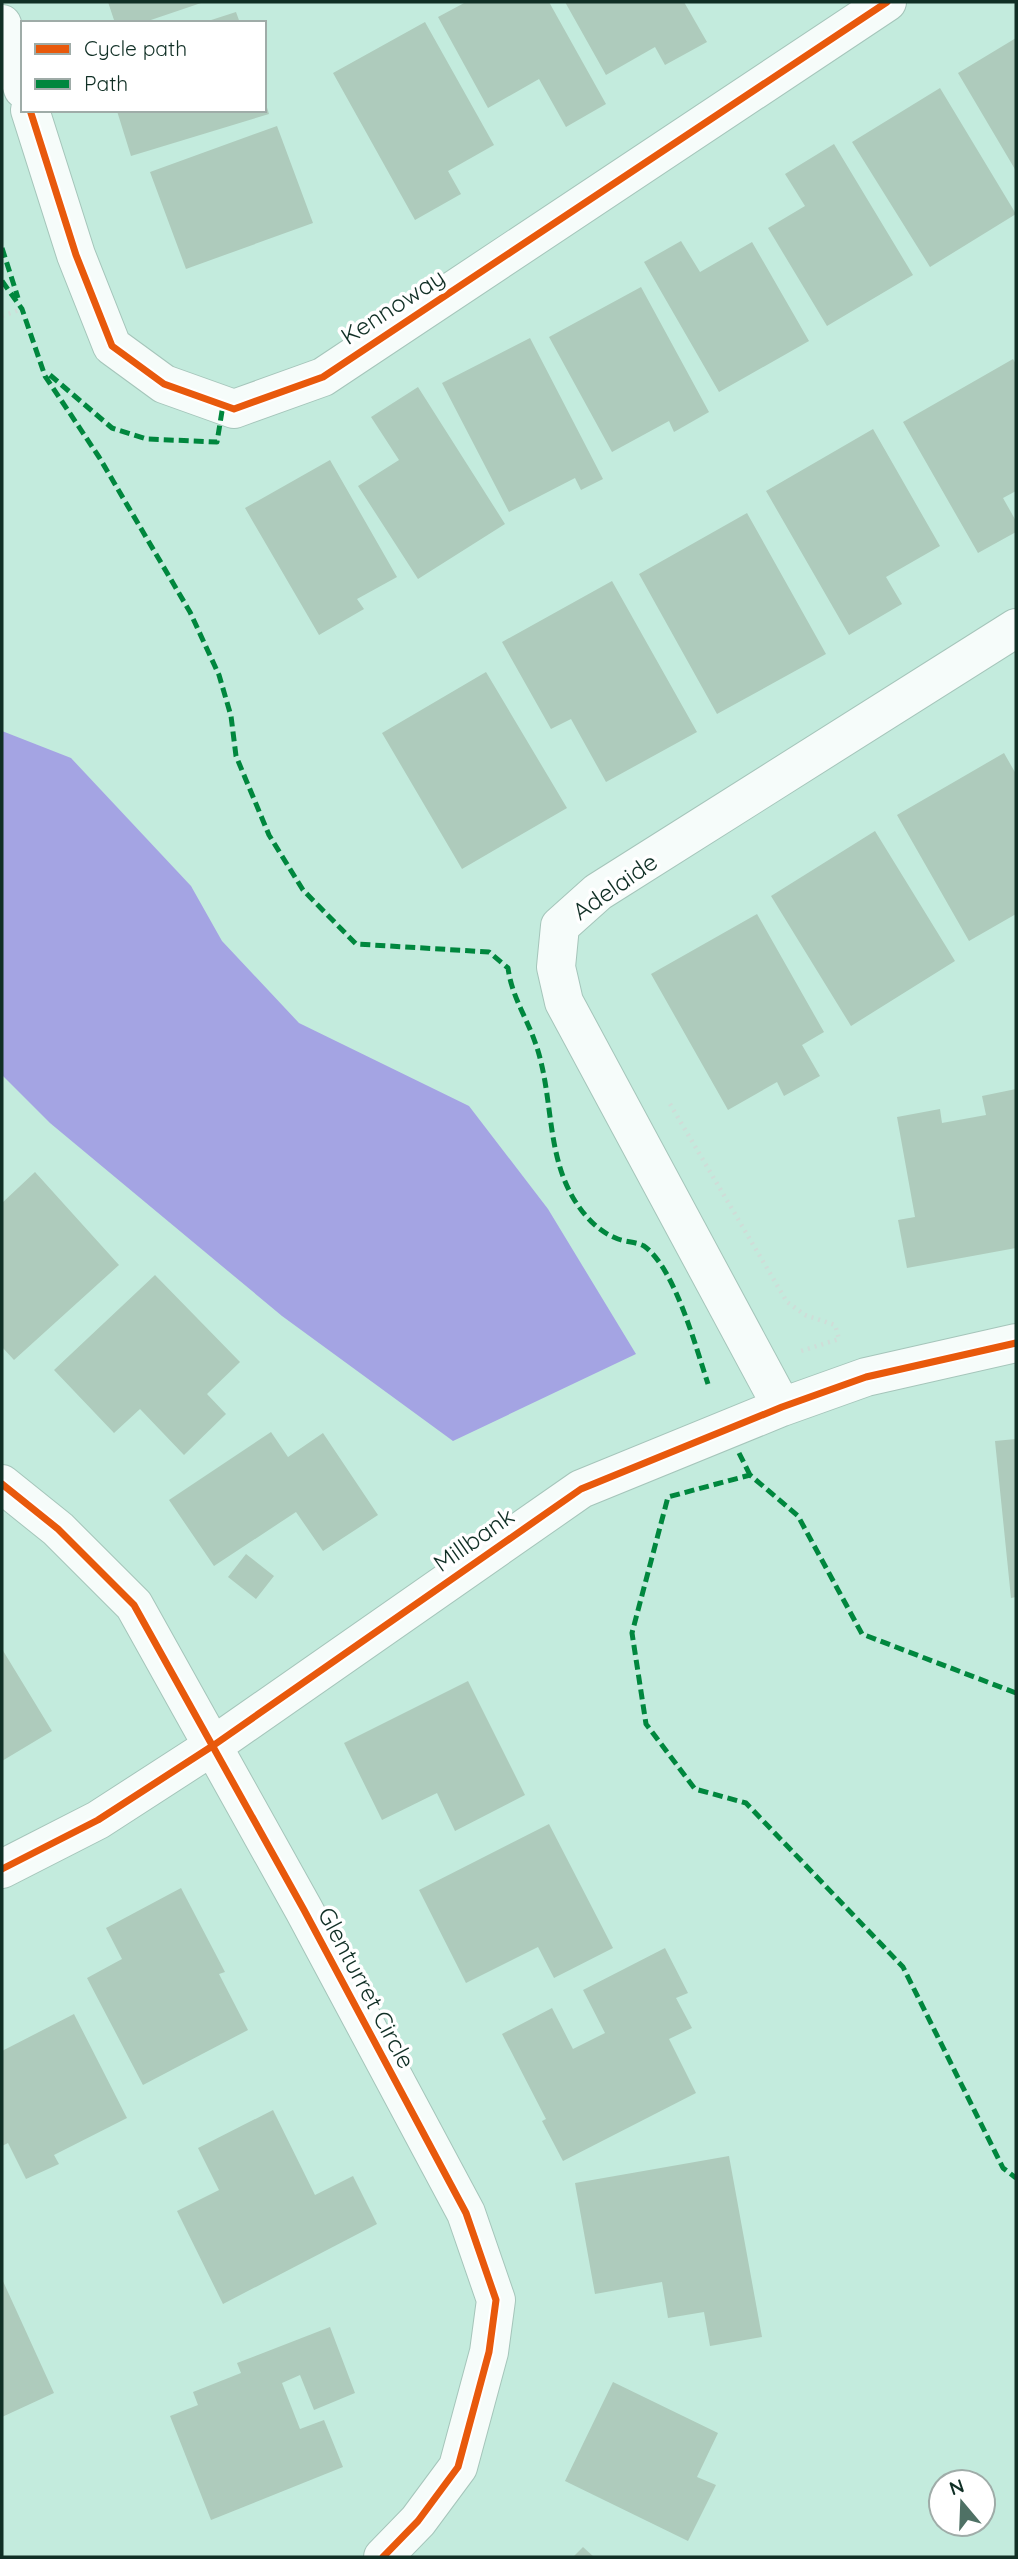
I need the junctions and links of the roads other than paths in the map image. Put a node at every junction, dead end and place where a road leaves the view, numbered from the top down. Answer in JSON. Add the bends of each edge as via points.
{"nodes":[{"id":1,"x":887,"y":2,"type":"edge"},
{"id":2,"x":2,"y":24,"type":"edge"},
{"id":3,"x":21,"y":83,"type":"edge"},
{"id":4,"x":31,"y":112,"type":"edge"},
{"id":5,"x":1016,"y":628,"type":"edge"},
{"id":6,"x":1016,"y":1343,"type":"edge"},
{"id":7,"x":782,"y":1407,"type":"junction"},
{"id":8,"x":2,"y":1484,"type":"edge"},
{"id":9,"x":214,"y":1745,"type":"junction"},
{"id":10,"x":2,"y":1869,"type":"edge"},
{"id":11,"x":383,"y":2557,"type":"edge"}],
"edges":[{"from":1,"to":4,"type":"street","name":"Kennoway","via":[[323,377],[234,409],[164,384],[112,346],[76,255]]},
{"from":2,"to":3,"type":"street"},
{"from":5,"to":7,"type":"street","name":"Adelaide","via":[[598,892],[560,926],[556,967],[564,1002]]},
{"from":6,"to":7,"type":"street","name":"Millbank","via":[[866,1377]]},
{"from":7,"to":9,"type":"street","name":"Millbank","via":[[581,1489]]},
{"from":8,"to":9,"type":"street","name":"Glenturret Circle","via":[[58,1529],[134,1605]]},
{"from":9,"to":10,"type":"street","name":"Millbank","via":[[98,1820]]},
{"from":9,"to":11,"type":"street","name":"Glenturret Circle","via":[[466,2213],[496,2300],[489,2352],[458,2467],[418,2521]]}]}
